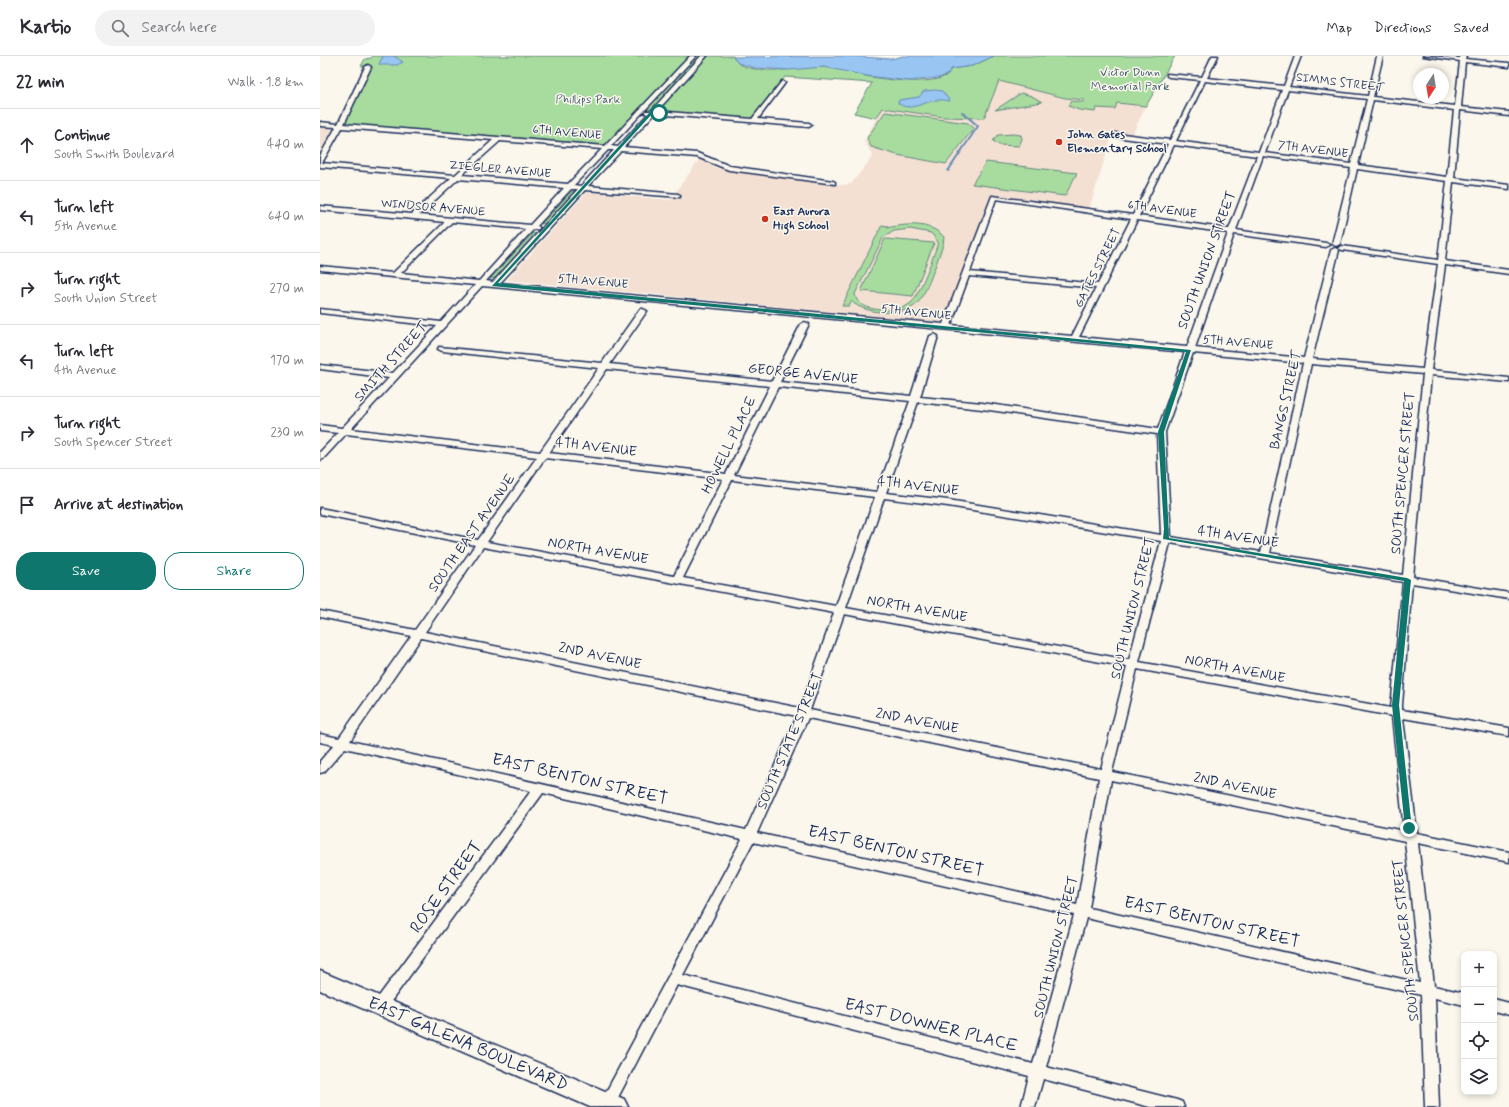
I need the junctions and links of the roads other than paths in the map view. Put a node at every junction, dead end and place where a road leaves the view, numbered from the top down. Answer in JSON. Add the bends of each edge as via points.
{"nodes":[{"id":1,"x":693,"y":56,"type":"edge"},
{"id":2,"x":704,"y":56,"type":"edge"},
{"id":3,"x":1215,"y":56,"type":"edge"},
{"id":4,"x":1298,"y":56,"type":"edge"},
{"id":5,"x":1380,"y":56,"type":"edge"},
{"id":6,"x":1426,"y":56,"type":"edge"},
{"id":7,"x":1463,"y":58,"type":"edge"},
{"id":8,"x":1509,"y":65,"type":"edge"},
{"id":9,"x":683,"y":66,"type":"junction"},
{"id":10,"x":368,"y":67,"type":"dead end"},
{"id":11,"x":693,"y":67,"type":"junction"},
{"id":12,"x":1169,"y":75,"type":"dead end"},
{"id":13,"x":1204,"y":79,"type":"junction"},
{"id":14,"x":782,"y":82,"type":"dead end"},
{"id":15,"x":1286,"y":88,"type":"junction"},
{"id":16,"x":1370,"y":98,"type":"junction"},
{"id":17,"x":1458,"y":108,"type":"junction"},
{"id":18,"x":640,"y":112,"type":"junction"},
{"id":19,"x":651,"y":113,"type":"junction"},
{"id":20,"x":1509,"y":114,"type":"edge"},
{"id":21,"x":754,"y":120,"type":"junction"},
{"id":22,"x":320,"y":124,"type":"edge"},
{"id":23,"x":809,"y":125,"type":"dead end"},
{"id":24,"x":340,"y":126,"type":"junction"},
{"id":25,"x":1115,"y":136,"type":"dead end"},
{"id":26,"x":499,"y":138,"type":"junction"},
{"id":27,"x":1172,"y":143,"type":"junction"},
{"id":28,"x":606,"y":147,"type":"junction"},
{"id":29,"x":617,"y":148,"type":"junction"},
{"id":30,"x":1260,"y":155,"type":"junction"},
{"id":31,"x":320,"y":162,"type":"edge"},
{"id":32,"x":320,"y":166,"type":"edge"},
{"id":33,"x":1354,"y":167,"type":"junction"},
{"id":34,"x":456,"y":177,"type":"junction"},
{"id":35,"x":1450,"y":179,"type":"junction"},
{"id":36,"x":833,"y":183,"type":"dead end"},
{"id":37,"x":569,"y":187,"type":"junction"},
{"id":38,"x":1509,"y":187,"type":"edge"},
{"id":39,"x":581,"y":188,"type":"junction"},
{"id":40,"x":678,"y":196,"type":"dead end"},
{"id":41,"x":320,"y":208,"type":"edge"},
{"id":42,"x":413,"y":217,"type":"junction"},
{"id":43,"x":1136,"y":218,"type":"junction"},
{"id":44,"x":450,"y":220,"type":"junction"},
{"id":45,"x":532,"y":228,"type":"junction"},
{"id":46,"x":545,"y":229,"type":"junction"},
{"id":47,"x":1232,"y":231,"type":"junction"},
{"id":48,"x":1337,"y":247,"type":"junction"},
{"id":49,"x":1442,"y":262,"type":"junction"},
{"id":50,"x":320,"y":268,"type":"edge"},
{"id":51,"x":1509,"y":272,"type":"edge"},
{"id":52,"x":395,"y":274,"type":"junction"},
{"id":53,"x":966,"y":274,"type":"junction"},
{"id":54,"x":480,"y":283,"type":"junction"},
{"id":55,"x":494,"y":284,"type":"junction"},
{"id":56,"x":1101,"y":286,"type":"junction"},
{"id":57,"x":643,"y":311,"type":"dead end"},
{"id":58,"x":320,"y":312,"type":"edge"},
{"id":59,"x":442,"y":324,"type":"junction"},
{"id":60,"x":805,"y":324,"type":"dead end"},
{"id":61,"x":946,"y":328,"type":"junction"},
{"id":62,"x":934,"y":336,"type":"dead end"},
{"id":63,"x":1074,"y":340,"type":"junction"},
{"id":64,"x":442,"y":349,"type":"dead end"},
{"id":65,"x":1189,"y":351,"type":"junction"},
{"id":66,"x":1308,"y":362,"type":"junction"},
{"id":67,"x":604,"y":366,"type":"junction"},
{"id":68,"x":320,"y":367,"type":"edge"},
{"id":69,"x":1427,"y":373,"type":"junction"},
{"id":70,"x":396,"y":376,"type":"junction"},
{"id":71,"x":1509,"y":380,"type":"edge"},
{"id":72,"x":775,"y":384,"type":"junction"},
{"id":73,"x":915,"y":398,"type":"junction"},
{"id":74,"x":320,"y":428,"type":"edge"},
{"id":75,"x":345,"y":431,"type":"junction"},
{"id":76,"x":1161,"y":432,"type":"junction"},
{"id":77,"x":543,"y":455,"type":"junction"},
{"id":78,"x":320,"y":457,"type":"edge"},
{"id":79,"x":729,"y":478,"type":"junction"},
{"id":80,"x":881,"y":495,"type":"junction"},
{"id":81,"x":320,"y":511,"type":"edge"},
{"id":82,"x":1166,"y":539,"type":"junction"},
{"id":83,"x":482,"y":544,"type":"junction"},
{"id":84,"x":1265,"y":555,"type":"junction"},
{"id":85,"x":678,"y":579,"type":"junction"},
{"id":86,"x":1407,"y":580,"type":"junction"},
{"id":87,"x":1509,"y":596,"type":"edge"},
{"id":88,"x":841,"y":610,"type":"junction"},
{"id":89,"x":320,"y":614,"type":"edge"},
{"id":90,"x":419,"y":634,"type":"junction"},
{"id":91,"x":1133,"y":664,"type":"junction"},
{"id":92,"x":1396,"y":713,"type":"junction"},
{"id":93,"x":804,"y":714,"type":"junction"},
{"id":94,"x":1509,"y":732,"type":"edge"},
{"id":95,"x":320,"y":738,"type":"edge"},
{"id":96,"x":342,"y":743,"type":"junction"},
{"id":97,"x":320,"y":769,"type":"edge"},
{"id":98,"x":1106,"y":774,"type":"junction"},
{"id":99,"x":540,"y":788,"type":"junction"},
{"id":100,"x":750,"y":836,"type":"junction"},
{"id":101,"x":1410,"y":837,"type":"junction"},
{"id":102,"x":1509,"y":857,"type":"edge"},
{"id":103,"x":1082,"y":911,"type":"junction"},
{"id":104,"x":675,"y":979,"type":"junction"},
{"id":105,"x":320,"y":980,"type":"edge"},
{"id":106,"x":1428,"y":990,"type":"junction"},
{"id":107,"x":1461,"y":998,"type":"edge"},
{"id":108,"x":1497,"y":1006,"type":"edge"},
{"id":109,"x":380,"y":1007,"type":"junction"},
{"id":110,"x":1509,"y":1009,"type":"edge"},
{"id":111,"x":1038,"y":1071,"type":"junction"},
{"id":112,"x":609,"y":1106,"type":"edge"},
{"id":113,"x":1028,"y":1107,"type":"edge"},
{"id":114,"x":1177,"y":1107,"type":"edge"},
{"id":115,"x":1432,"y":1107,"type":"edge"}],
"edges":[{"from":1,"to":9,"type":"street","name":"SMITH STREET"},
{"from":2,"to":11,"type":"street"},
{"from":3,"to":13,"type":"street","name":"GATES STREET"},
{"from":4,"to":15,"type":"street","name":"SOUTH UNION STREET"},
{"from":5,"to":16,"type":"street","name":"BANGS STREET"},
{"from":6,"to":7,"type":"street"},
{"from":7,"to":8,"type":"street"},
{"from":7,"to":17,"type":"street","name":"SOUTH SPENCER STREET"},
{"from":9,"to":11,"type":"street"},
{"from":9,"to":18,"type":"street","name":"SMITH STREET"},
{"from":10,"to":24,"type":"street"},
{"from":11,"to":19,"type":"street"},
{"from":12,"to":13,"type":"street","name":"SIMMS STREET"},
{"from":13,"to":15,"type":"street","name":"SIMMS STREET"},
{"from":13,"to":27,"type":"street","name":"GATES STREET"},
{"from":14,"to":21,"type":"street"},
{"from":15,"to":16,"type":"street","name":"SIMMS STREET"},
{"from":15,"to":30,"type":"street","name":"SOUTH UNION STREET"},
{"from":16,"to":17,"type":"street","name":"SIMMS STREET"},
{"from":16,"to":33,"type":"street","name":"BANGS STREET"},
{"from":17,"to":20,"type":"street","name":"SIMMS STREET"},
{"from":17,"to":35,"type":"street","name":"SOUTH SPENCER STREET"},
{"from":18,"to":19,"type":"street"},
{"from":18,"to":28,"type":"street","name":"SMITH STREET"},
{"from":19,"to":21,"type":"street"},
{"from":19,"to":29,"type":"street"},
{"from":21,"to":23,"type":"street"},
{"from":22,"to":24,"type":"street","name":"6TH AVENUE"},
{"from":24,"to":26,"type":"street","name":"6TH AVENUE"},
{"from":24,"to":31,"type":"street"},
{"from":25,"to":27,"type":"street","name":"7TH AVENUE"},
{"from":26,"to":28,"type":"street","name":"6TH AVENUE"},
{"from":26,"to":34,"type":"street"},
{"from":27,"to":30,"type":"street","name":"7TH AVENUE"},
{"from":27,"to":43,"type":"street","name":"GATES STREET"},
{"from":28,"to":29,"type":"street","name":"6TH AVENUE"},
{"from":28,"to":37,"type":"street","name":"SMITH STREET"},
{"from":29,"to":36,"type":"street","name":"6TH AVENUE","via":[[701,156],[729,168]]},
{"from":29,"to":39,"type":"street"},
{"from":30,"to":33,"type":"street","name":"7TH AVENUE"},
{"from":30,"to":47,"type":"street","name":"SOUTH UNION STREET"},
{"from":32,"to":34,"type":"street","name":"ZIEGLER AVENUE"},
{"from":33,"to":35,"type":"street","name":"7TH AVENUE"},
{"from":33,"to":48,"type":"street","name":"BANGS STREET"},
{"from":34,"to":37,"type":"street","name":"ZIEGLER AVENUE"},
{"from":34,"to":42,"type":"street"},
{"from":35,"to":38,"type":"street","name":"7TH AVENUE"},
{"from":35,"to":49,"type":"street","name":"SOUTH SPENCER STREET"},
{"from":37,"to":39,"type":"street","name":"ZIEGLER AVENUE"},
{"from":37,"to":45,"type":"street","name":"SMITH STREET"},
{"from":39,"to":40,"type":"street","name":"ZIEGLER AVENUE"},
{"from":39,"to":46,"type":"street"},
{"from":41,"to":42,"type":"street","name":"WINDSOR AVENUE"},
{"from":42,"to":44,"type":"street","name":"WINDSOR AVENUE"},
{"from":43,"to":47,"type":"street","name":"6TH AVENUE"},
{"from":43,"to":53,"type":"street","name":"6TH AVENUE","via":[[994,197]]},
{"from":43,"to":56,"type":"street","name":"GATES STREET"},
{"from":44,"to":45,"type":"street","name":"WINDSOR AVENUE"},
{"from":44,"to":52,"type":"street"},
{"from":45,"to":46,"type":"street","name":"WINDSOR AVENUE"},
{"from":45,"to":54,"type":"street","name":"SMITH STREET"},
{"from":46,"to":55,"type":"street"},
{"from":47,"to":48,"type":"street","name":"6TH AVENUE","via":[[1326,245],[1328,248]]},
{"from":47,"to":65,"type":"street","name":"SOUTH UNION STREET"},
{"from":48,"to":49,"type":"street"},
{"from":48,"to":66,"type":"street","name":"BANGS STREET"},
{"from":49,"to":51,"type":"street"},
{"from":49,"to":69,"type":"street","name":"SOUTH SPENCER STREET"},
{"from":50,"to":52,"type":"street","name":"5TH AVENUE"},
{"from":52,"to":54,"type":"street","name":"5TH AVENUE"},
{"from":53,"to":56,"type":"street"},
{"from":53,"to":61,"type":"street"},
{"from":54,"to":55,"type":"street","name":"5TH AVENUE"},
{"from":54,"to":59,"type":"street","name":"SMITH STREET"},
{"from":55,"to":61,"type":"street","name":"5TH AVENUE"},
{"from":56,"to":63,"type":"street","name":"GATES STREET"},
{"from":57,"to":67,"type":"street","name":"SOUTH EAST AVENUE"},
{"from":58,"to":59,"type":"street"},
{"from":59,"to":70,"type":"street","name":"SMITH STREET"},
{"from":60,"to":72,"type":"street","name":"HOWELL PLACE"},
{"from":61,"to":63,"type":"street","name":"5TH AVENUE"},
{"from":62,"to":73,"type":"street","name":"SOUTH STATE STREET"},
{"from":63,"to":65,"type":"street","name":"5TH AVENUE"},
{"from":64,"to":67,"type":"street","name":"GEORGE AVENUE"},
{"from":65,"to":66,"type":"street","name":"5TH AVENUE"},
{"from":65,"to":76,"type":"street","name":"SOUTH UNION STREET"},
{"from":66,"to":69,"type":"street","name":"5TH AVENUE"},
{"from":66,"to":84,"type":"street","name":"BANGS STREET"},
{"from":67,"to":72,"type":"street","name":"GEORGE AVENUE"},
{"from":67,"to":77,"type":"street","name":"SOUTH EAST AVENUE"},
{"from":68,"to":70,"type":"street"},
{"from":69,"to":71,"type":"street","name":"5TH AVENUE"},
{"from":69,"to":86,"type":"street","name":"SOUTH SPENCER STREET"},
{"from":70,"to":75,"type":"street","name":"SMITH STREET"},
{"from":72,"to":73,"type":"street","name":"GEORGE AVENUE"},
{"from":72,"to":79,"type":"street","name":"HOWELL PLACE"},
{"from":73,"to":76,"type":"street","name":"GEORGE AVENUE"},
{"from":73,"to":80,"type":"street","name":"SOUTH STATE STREET"},
{"from":74,"to":75,"type":"street","name":"4TH AVENUE"},
{"from":75,"to":77,"type":"street","name":"4TH AVENUE"},
{"from":75,"to":78,"type":"street","name":"SMITH STREET"},
{"from":76,"to":82,"type":"street","name":"SOUTH UNION STREET"},
{"from":77,"to":79,"type":"street","name":"4TH AVENUE"},
{"from":77,"to":83,"type":"street","name":"SOUTH EAST AVENUE"},
{"from":79,"to":80,"type":"street","name":"4TH AVENUE"},
{"from":79,"to":85,"type":"street","name":"HOWELL PLACE"},
{"from":80,"to":82,"type":"street","name":"4TH AVENUE","via":[[948,503]]},
{"from":80,"to":88,"type":"street","name":"SOUTH STATE STREET"},
{"from":81,"to":83,"type":"street","name":"NORTH AVENUE"},
{"from":82,"to":84,"type":"street","name":"4TH AVENUE"},
{"from":82,"to":91,"type":"street","name":"SOUTH UNION STREET"},
{"from":83,"to":85,"type":"street","name":"NORTH AVENUE"},
{"from":83,"to":90,"type":"street","name":"SOUTH EAST AVENUE"},
{"from":84,"to":86,"type":"street","name":"4TH AVENUE"},
{"from":85,"to":88,"type":"street","name":"NORTH AVENUE"},
{"from":86,"to":87,"type":"street","name":"4TH AVENUE"},
{"from":86,"to":92,"type":"street","name":"SOUTH SPENCER STREET"},
{"from":88,"to":91,"type":"street","name":"NORTH AVENUE"},
{"from":88,"to":93,"type":"street","name":"SOUTH STATE STREET"},
{"from":89,"to":90,"type":"street","name":"2ND AVENUE"},
{"from":90,"to":93,"type":"street","name":"2ND AVENUE"},
{"from":90,"to":96,"type":"street","name":"SOUTH EAST AVENUE"},
{"from":91,"to":92,"type":"street","name":"NORTH AVENUE"},
{"from":91,"to":98,"type":"street","name":"SOUTH UNION STREET"},
{"from":92,"to":94,"type":"street","name":"NORTH AVENUE"},
{"from":92,"to":101,"type":"street","name":"SOUTH SPENCER STREET"},
{"from":93,"to":98,"type":"street","name":"2ND AVENUE"},
{"from":93,"to":100,"type":"street","name":"SOUTH STATE STREET"},
{"from":95,"to":96,"type":"street","name":"EAST BENTON STREET"},
{"from":96,"to":97,"type":"street","name":"SOUTH EAST AVENUE"},
{"from":96,"to":99,"type":"street","name":"EAST BENTON STREET"},
{"from":98,"to":101,"type":"street","name":"2ND AVENUE"},
{"from":98,"to":103,"type":"street","name":"SOUTH UNION STREET"},
{"from":99,"to":100,"type":"street","name":"EAST BENTON STREET"},
{"from":99,"to":109,"type":"street","name":"ROSE STREET"},
{"from":100,"to":103,"type":"street","name":"EAST BENTON STREET"},
{"from":100,"to":104,"type":"street","name":"SOUTH STATE STREET"},
{"from":101,"to":102,"type":"street","name":"2ND AVENUE"},
{"from":101,"to":106,"type":"street","name":"SOUTH SPENCER STREET"},
{"from":103,"to":106,"type":"street","name":"EAST BENTON STREET"},
{"from":103,"to":111,"type":"street","name":"SOUTH UNION STREET"},
{"from":104,"to":111,"type":"street","name":"EAST DOWNER PLACE"},
{"from":104,"to":112,"type":"street","name":"SOUTH STATE STREET"},
{"from":105,"to":109,"type":"main road","name":"EAST GALENA BOULEVARD"},
{"from":106,"to":107,"type":"street","name":"EAST BENTON STREET"},
{"from":106,"to":115,"type":"street","name":"SOUTH SPENCER STREET"},
{"from":108,"to":110,"type":"street"},
{"from":109,"to":112,"type":"main road","name":"EAST GALENA BOULEVARD"},
{"from":111,"to":113,"type":"street","name":"SOUTH UNION STREET"},
{"from":111,"to":114,"type":"street","name":"EAST DOWNER PLACE"}]}
